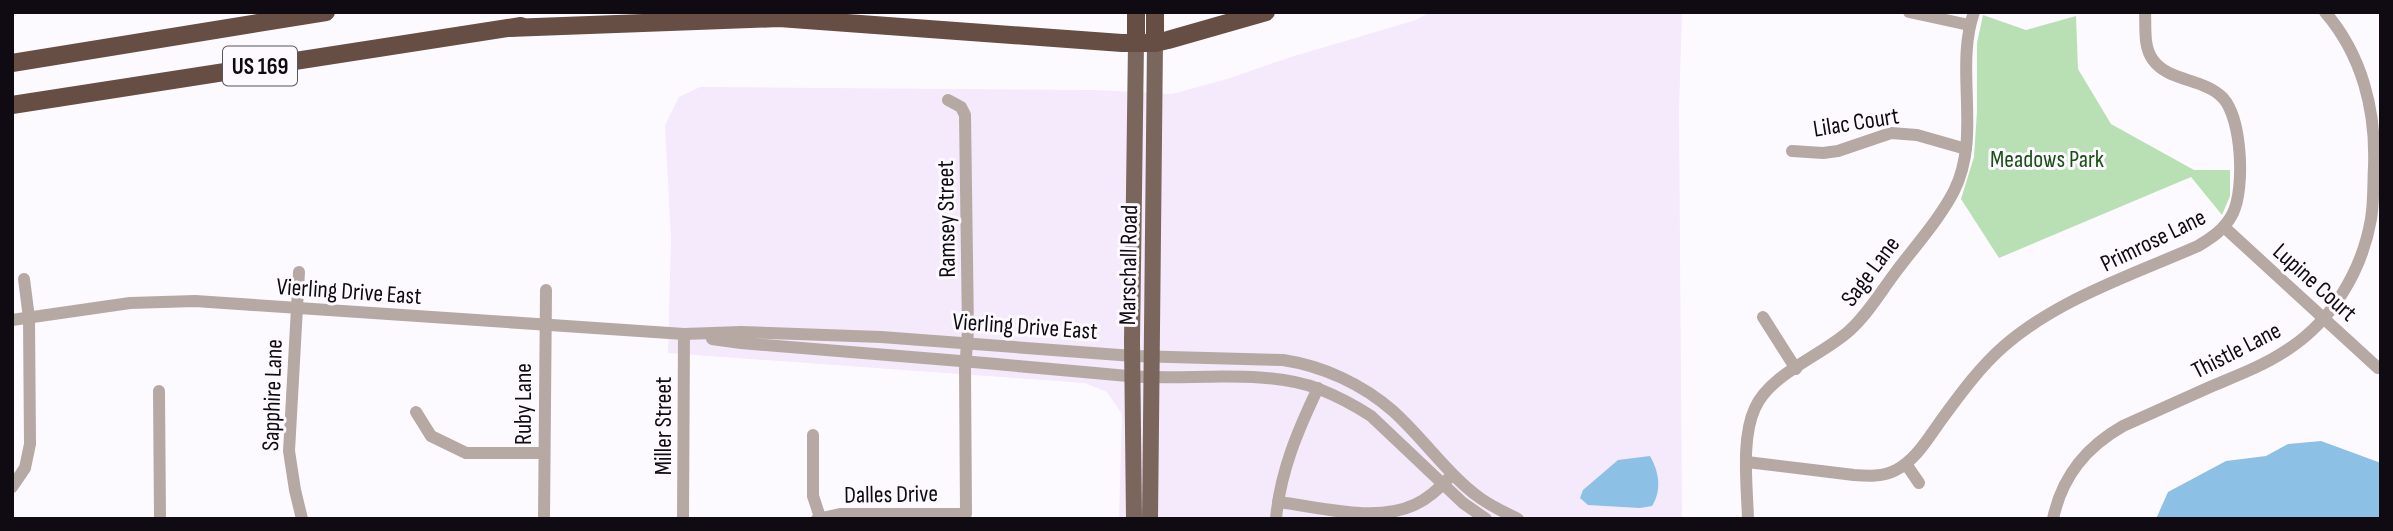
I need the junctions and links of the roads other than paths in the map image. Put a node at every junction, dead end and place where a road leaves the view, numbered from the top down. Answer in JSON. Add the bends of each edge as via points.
{"nodes":[{"id":1,"x":597,"y":12,"type":"edge"},
{"id":2,"x":1136,"y":12,"type":"edge"},
{"id":3,"x":1155,"y":12,"type":"edge"},
{"id":4,"x":1266,"y":12,"type":"edge"},
{"id":5,"x":1909,"y":12,"type":"edge"},
{"id":6,"x":1974,"y":12,"type":"edge"},
{"id":7,"x":2146,"y":12,"type":"edge"},
{"id":8,"x":2325,"y":12,"type":"edge"},
{"id":9,"x":319,"y":13,"type":"edge"},
{"id":10,"x":1969,"y":25,"type":"junction"},
{"id":11,"x":509,"y":28,"type":"junction"},
{"id":12,"x":1136,"y":43,"type":"junction"},
{"id":13,"x":1155,"y":43,"type":"junction"},
{"id":14,"x":12,"y":63,"type":"edge"},
{"id":15,"x":948,"y":100,"type":"dead end"},
{"id":16,"x":12,"y":105,"type":"edge"},
{"id":17,"x":1966,"y":149,"type":"junction"},
{"id":18,"x":1792,"y":150,"type":"dead end"},
{"id":19,"x":2224,"y":227,"type":"junction"},
{"id":20,"x":299,"y":272,"type":"dead end"},
{"id":21,"x":24,"y":279,"type":"dead end"},
{"id":22,"x":545,"y":290,"type":"dead end"},
{"id":23,"x":295,"y":309,"type":"junction"},
{"id":24,"x":1763,"y":317,"type":"dead end"},
{"id":25,"x":29,"y":318,"type":"junction"},
{"id":26,"x":2325,"y":318,"type":"junction"},
{"id":27,"x":12,"y":320,"type":"edge"},
{"id":28,"x":545,"y":326,"type":"junction"},
{"id":29,"x":684,"y":334,"type":"junction"},
{"id":30,"x":968,"y":343,"type":"junction"},
{"id":31,"x":1133,"y":356,"type":"junction"},
{"id":32,"x":1151,"y":357,"type":"junction"},
{"id":33,"x":966,"y":360,"type":"junction"},
{"id":34,"x":2378,"y":368,"type":"dead end"},
{"id":35,"x":1796,"y":369,"type":"junction"},
{"id":36,"x":1322,"y":370,"type":"junction"},
{"id":37,"x":1133,"y":376,"type":"junction"},
{"id":38,"x":1152,"y":377,"type":"junction"},
{"id":39,"x":1270,"y":379,"type":"junction"},
{"id":40,"x":1318,"y":388,"type":"junction"},
{"id":41,"x":159,"y":391,"type":"dead end"},
{"id":42,"x":415,"y":412,"type":"dead end"},
{"id":43,"x":813,"y":435,"type":"dead end"},
{"id":44,"x":544,"y":453,"type":"junction"},
{"id":45,"x":1747,"y":462,"type":"junction"},
{"id":46,"x":1906,"y":464,"type":"junction"},
{"id":47,"x":1454,"y":473,"type":"junction"},
{"id":48,"x":1919,"y":483,"type":"dead end"},
{"id":49,"x":1443,"y":484,"type":"junction"},
{"id":50,"x":12,"y":486,"type":"edge"},
{"id":51,"x":1278,"y":502,"type":"junction"},
{"id":52,"x":966,"y":514,"type":"joint"},
{"id":53,"x":819,"y":518,"type":"edge"},
{"id":54,"x":160,"y":519,"type":"edge"},
{"id":55,"x":302,"y":519,"type":"edge"},
{"id":56,"x":544,"y":519,"type":"edge"},
{"id":57,"x":683,"y":519,"type":"edge"},
{"id":58,"x":1133,"y":519,"type":"edge"},
{"id":59,"x":1150,"y":519,"type":"edge"},
{"id":60,"x":1276,"y":519,"type":"edge"},
{"id":61,"x":1486,"y":519,"type":"edge"},
{"id":62,"x":1518,"y":519,"type":"edge"},
{"id":63,"x":1748,"y":519,"type":"edge"},
{"id":64,"x":2053,"y":519,"type":"edge"}],
"edges":[{"from":1,"to":11,"type":"highway","number":"US 169"},
{"from":2,"to":12,"type":"highway","name":"Marschall Road"},
{"from":3,"to":13,"type":"highway","name":"Marschall Road"},
{"from":4,"to":13,"type":"highway"},
{"from":5,"to":10,"type":"street"},
{"from":6,"to":10,"type":"street","name":"Sage Lane"},
{"from":7,"to":19,"type":"street","name":"Primrose Lane","via":[[2150,57],[2167,71],[2215,92],[2235,120],[2238,193]]},
{"from":8,"to":26,"type":"street","name":"Thistle Lane","via":[[2349,46],[2364,82],[2374,152],[2366,241],[2352,276]]},
{"from":9,"to":14,"type":"highway","number":"US 169"},
{"from":10,"to":17,"type":"street","name":"Sage Lane"},
{"from":11,"to":12,"type":"highway","via":[[779,18]]},
{"from":11,"to":16,"type":"highway","number":"US 169"},
{"from":12,"to":13,"type":"highway"},
{"from":12,"to":31,"type":"main road","name":"Marschall Road"},
{"from":13,"to":32,"type":"main road","name":"Marschall Road"},
{"from":15,"to":30,"type":"street","name":"Ramsey Street","via":[[965,115]]},
{"from":17,"to":18,"type":"street","name":"Lilac Court","via":[[1891,133],[1838,151]]},
{"from":17,"to":35,"type":"street","name":"Sage Lane","via":[[1947,203],[1863,315],[1838,341]]},
{"from":19,"to":26,"type":"street","name":"Lupine Court"},
{"from":19,"to":46,"type":"street","name":"Primrose Lane","via":[[2198,246],[2065,305],[2021,332],[1984,365]]},
{"from":20,"to":23,"type":"street","name":"Sapphire Lane"},
{"from":21,"to":25,"type":"street"},
{"from":22,"to":28,"type":"street","name":"Ruby Lane"},
{"from":23,"to":25,"type":"street","name":"Vierling Drive East","via":[[143,302]]},
{"from":23,"to":28,"type":"street","name":"Vierling Drive East"},
{"from":23,"to":55,"type":"street","name":"Sapphire Lane","via":[[289,451]]},
{"from":24,"to":35,"type":"street"},
{"from":25,"to":27,"type":"street","name":"Vierling Drive East"},
{"from":25,"to":50,"type":"street","via":[[30,444],[25,468]]},
{"from":26,"to":34,"type":"street","name":"Lupine Court"},
{"from":26,"to":64,"type":"street","name":"Thistle Lane","via":[[2262,365],[2104,437],[2067,478]]},
{"from":28,"to":29,"type":"street","name":"Vierling Drive East"},
{"from":28,"to":44,"type":"street","name":"Ruby Lane"},
{"from":29,"to":30,"type":"street","name":"Vierling Drive East"},
{"from":29,"to":33,"type":"street","name":"Vierling Drive East","via":[[741,344]]},
{"from":29,"to":57,"type":"street","name":"Miller Street"},
{"from":30,"to":31,"type":"street","name":"Vierling Drive East"},
{"from":30,"to":33,"type":"street","name":"Ramsey Street"},
{"from":31,"to":32,"type":"street","name":"Vierling Drive East"},
{"from":31,"to":37,"type":"main road","name":"Marschall Road"},
{"from":32,"to":36,"type":"street","name":"Vierling Drive East","via":[[1261,358]]},
{"from":32,"to":38,"type":"main road","name":"Marschall Road"},
{"from":33,"to":37,"type":"street","name":"Vierling Drive East"},
{"from":33,"to":52,"type":"street","name":"Ramsey Street"},
{"from":35,"to":45,"type":"street","name":"Sage Lane","via":[[1756,405],[1747,436]]},
{"from":36,"to":39,"type":"street","via":[[1314,375]]},
{"from":36,"to":47,"type":"street","name":"Vierling Drive East","via":[[1366,390]]},
{"from":37,"to":38,"type":"street","name":"Vierling Drive East"},
{"from":37,"to":58,"type":"main road","name":"Marschall Road"},
{"from":38,"to":39,"type":"street","name":"Vierling Drive East"},
{"from":38,"to":59,"type":"main road","name":"Marschall Road"},
{"from":39,"to":40,"type":"street","name":"Vierling Drive East"},
{"from":40,"to":49,"type":"street","name":"Vierling Drive East","via":[[1371,416]]},
{"from":40,"to":51,"type":"street","via":[[1299,427]]},
{"from":41,"to":54,"type":"street"},
{"from":42,"to":44,"type":"street","via":[[431,436],[466,453]]},
{"from":43,"to":53,"type":"street","via":[[813,496]]},
{"from":44,"to":56,"type":"street","name":"Ruby Lane"},
{"from":45,"to":46,"type":"street","name":"Primrose Lane","via":[[1869,476]]},
{"from":45,"to":63,"type":"street","name":"Sage Lane"},
{"from":46,"to":48,"type":"street"},
{"from":47,"to":49,"type":"street"},
{"from":47,"to":62,"type":"street","name":"Vierling Drive East","via":[[1480,498]]},
{"from":49,"to":51,"type":"street","via":[[1423,501],[1390,513]]},
{"from":49,"to":61,"type":"street","name":"Vierling Drive East"},
{"from":51,"to":60,"type":"street"},
{"from":52,"to":53,"type":"street","name":"Dalles Drive"}]}
